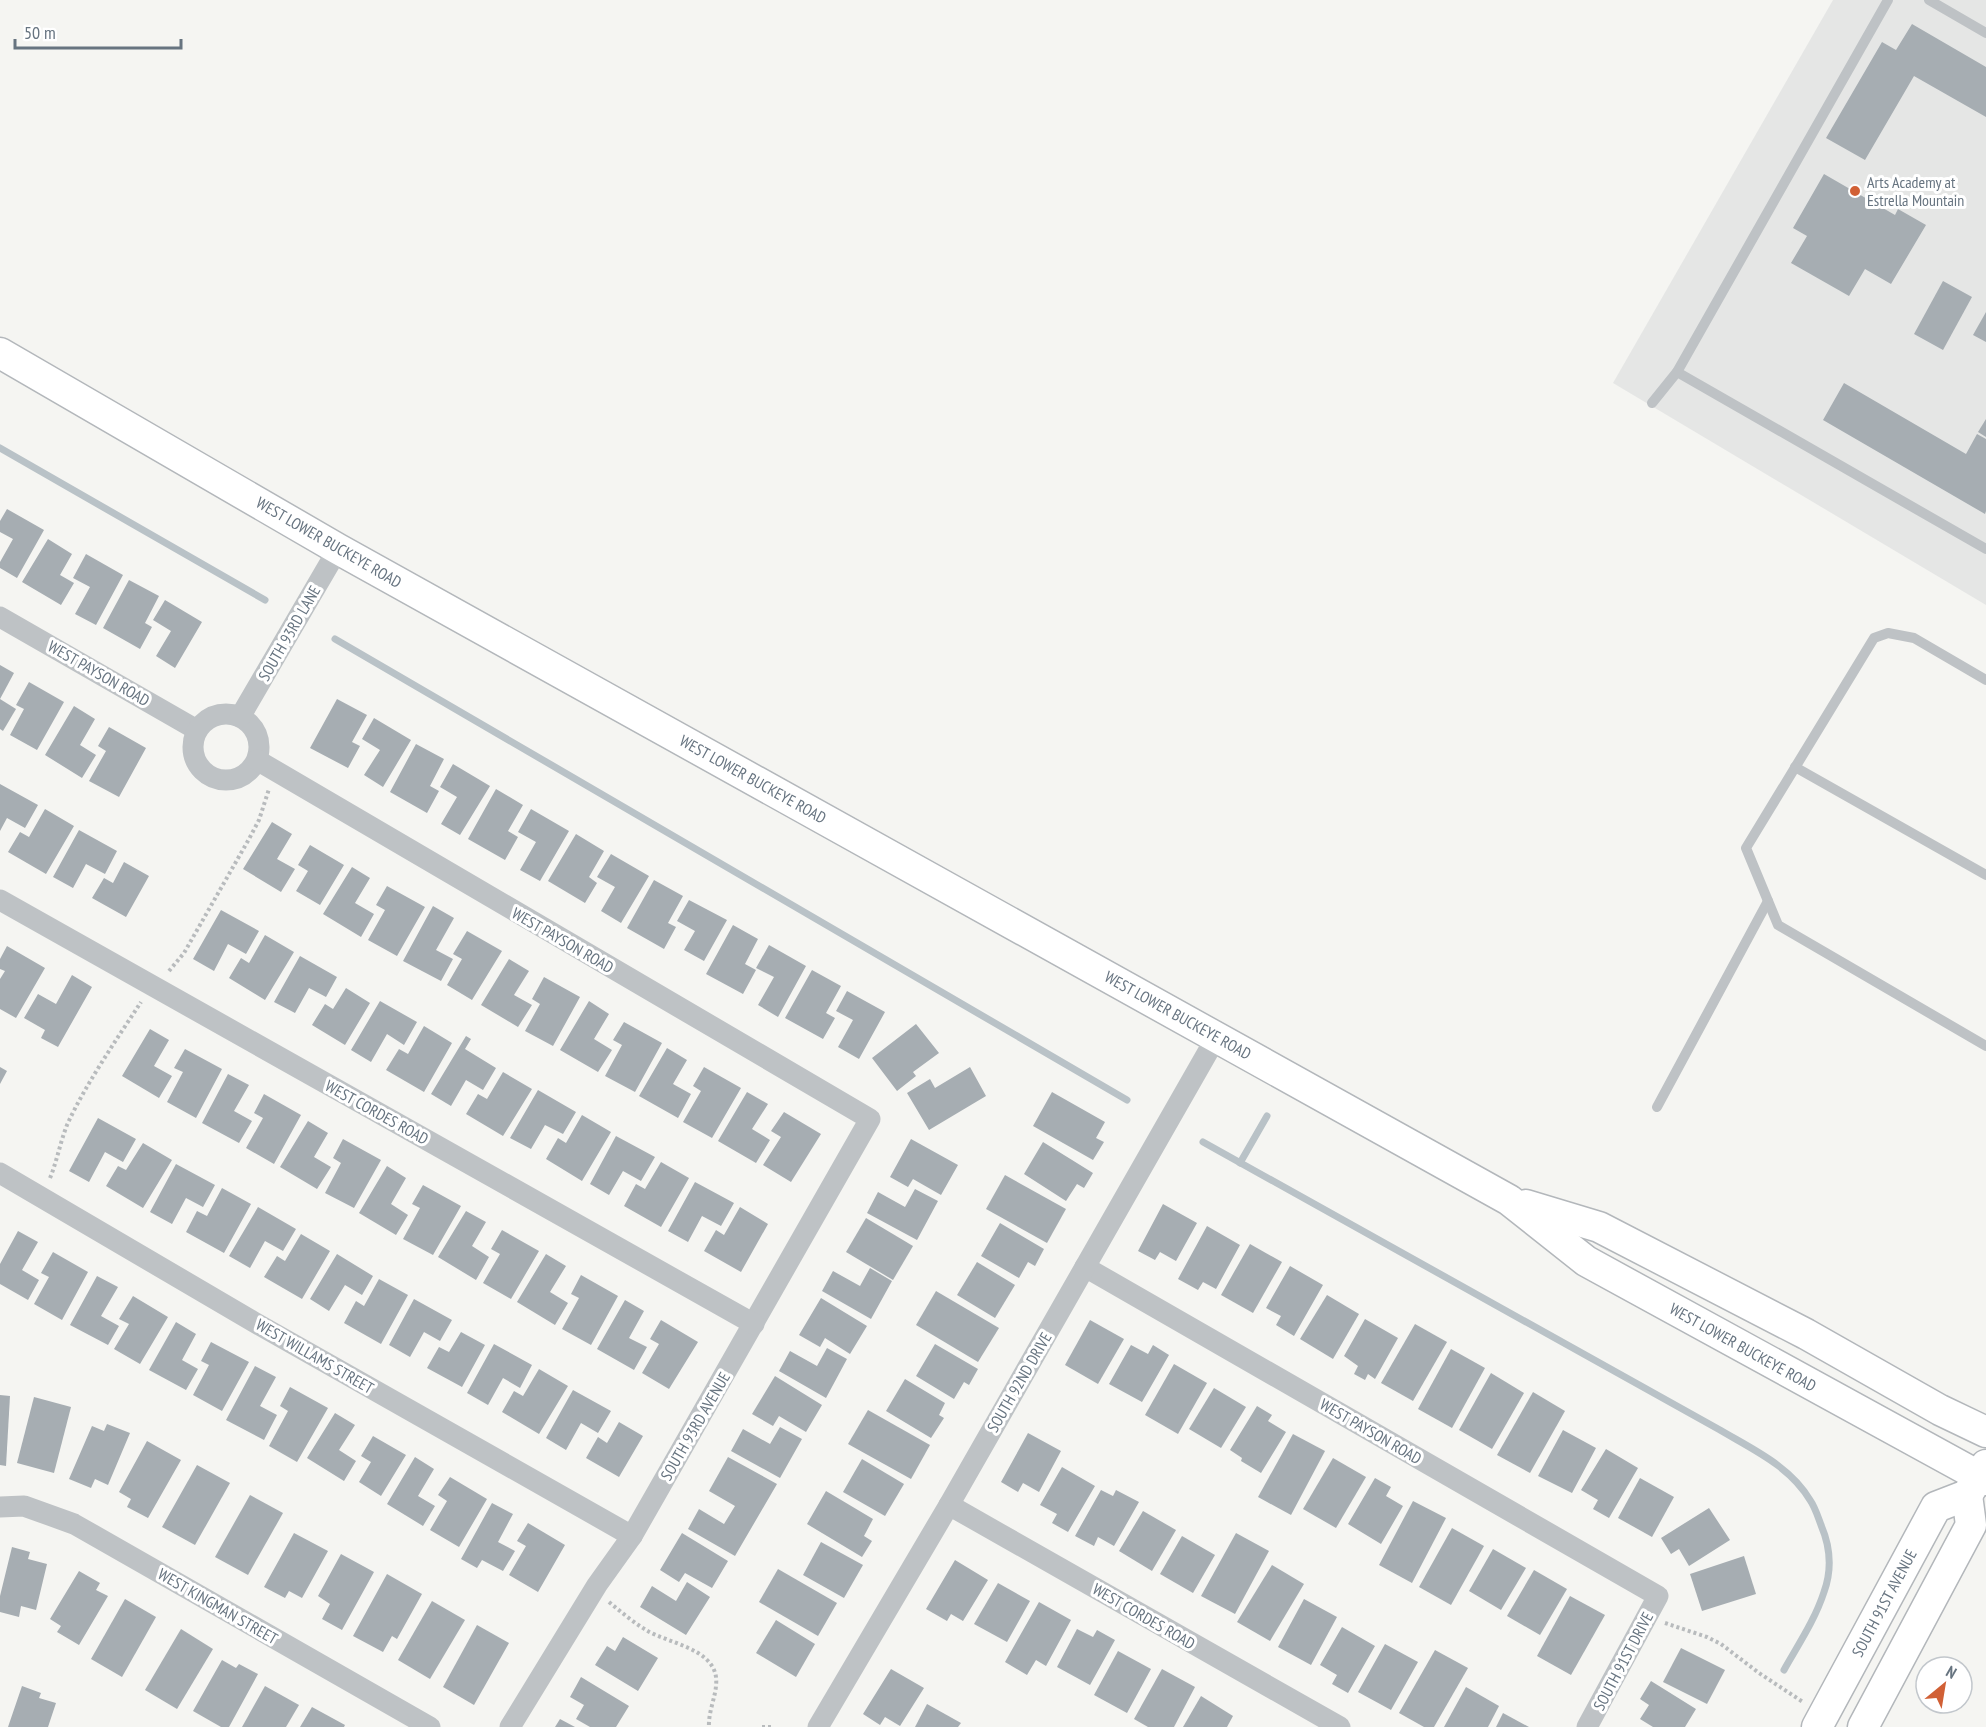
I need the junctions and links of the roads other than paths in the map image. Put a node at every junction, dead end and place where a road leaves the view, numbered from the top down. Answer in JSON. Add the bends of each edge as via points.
{"nodes":[{"id":1,"x":1888,"y":0,"type":"edge"},
{"id":2,"x":1929,"y":0,"type":"edge"},
{"id":3,"x":1986,"y":33,"type":"edge"},
{"id":4,"x":0,"y":353,"type":"edge"},
{"id":5,"x":1677,"y":372,"type":"junction"},
{"id":6,"x":1652,"y":403,"type":"dead end"},
{"id":7,"x":338,"y":549,"type":"junction"},
{"id":8,"x":1986,"y":549,"type":"edge"},
{"id":9,"x":0,"y":617,"type":"edge"},
{"id":10,"x":1986,"y":680,"type":"edge"},
{"id":11,"x":240,"y":717,"type":"junction"},
{"id":12,"x":197,"y":730,"type":"junction"},
{"id":13,"x":257,"y":760,"type":"junction"},
{"id":14,"x":1795,"y":767,"type":"junction"},
{"id":15,"x":1986,"y":875,"type":"edge"},
{"id":16,"x":0,"y":900,"type":"edge"},
{"id":17,"x":1768,"y":901,"type":"junction"},
{"id":18,"x":1217,"y":1036,"type":"junction"},
{"id":19,"x":1986,"y":1046,"type":"edge"},
{"id":20,"x":1657,"y":1107,"type":"dead end"},
{"id":21,"x":870,"y":1119,"type":"joint"},
{"id":22,"x":0,"y":1173,"type":"edge"},
{"id":23,"x":1509,"y":1200,"type":"junction"},
{"id":24,"x":1085,"y":1267,"type":"junction"},
{"id":25,"x":754,"y":1324,"type":"junction"},
{"id":26,"x":1986,"y":1432,"type":"edge"},
{"id":27,"x":1979,"y":1479,"type":"edge"},
{"id":28,"x":949,"y":1504,"type":"junction"},
{"id":29,"x":0,"y":1508,"type":"edge"},
{"id":30,"x":632,"y":1536,"type":"junction"},
{"id":31,"x":1653,"y":1605,"type":"joint"},
{"id":32,"x":1820,"y":1721,"type":"edge"},
{"id":33,"x":430,"y":1727,"type":"edge"},
{"id":34,"x":510,"y":1727,"type":"edge"},
{"id":35,"x":818,"y":1727,"type":"edge"},
{"id":36,"x":1340,"y":1727,"type":"edge"},
{"id":37,"x":1587,"y":1727,"type":"edge"},
{"id":38,"x":1863,"y":1727,"type":"edge"}],
"edges":[{"from":1,"to":5,"type":"lane"},
{"from":2,"to":3,"type":"lane"},
{"from":4,"to":7,"type":"main road","name":"WEST LOWER BUCKEYE ROAD"},
{"from":5,"to":6,"type":"lane"},
{"from":5,"to":8,"type":"lane"},
{"from":7,"to":11,"type":"street","name":"SOUTH 93RD LANE"},
{"from":7,"to":18,"type":"main road","name":"WEST LOWER BUCKEYE ROAD"},
{"from":9,"to":12,"type":"street","name":"WEST PAYSON ROAD"},
{"from":10,"to":14,"type":"lane","via":[[1914,638],[1888,633],[1874,638]]},
{"from":11,"to":12,"type":"street","via":[[212,717]]},
{"from":11,"to":13,"type":"street","via":[[249,723],[259,740]]},
{"from":12,"to":13,"type":"street","via":[[192,751],[195,761],[210,777],[242,777]]},
{"from":13,"to":21,"type":"street","name":"WEST PAYSON ROAD"},
{"from":14,"to":15,"type":"lane"},
{"from":14,"to":17,"type":"lane","via":[[1746,848]]},
{"from":16,"to":25,"type":"street","name":"WEST CORDES ROAD"},
{"from":17,"to":19,"type":"lane","via":[[1778,925]]},
{"from":17,"to":20,"type":"lane"},
{"from":18,"to":23,"type":"main road","name":"WEST LOWER BUCKEYE ROAD"},
{"from":18,"to":24,"type":"street","name":"SOUTH 92ND DRIVE"},
{"from":21,"to":25,"type":"street","name":"SOUTH 93RD AVENUE"},
{"from":22,"to":30,"type":"street","name":"WEST WILLAMS STREET"},
{"from":23,"to":26,"type":"main road","name":"WEST LOWER BUCKEYE ROAD","via":[[1599,1227]]},
{"from":23,"to":27,"type":"main road","name":"WEST LOWER BUCKEYE ROAD","via":[[1586,1261]]},
{"from":24,"to":28,"type":"street","name":"SOUTH 92ND DRIVE"},
{"from":24,"to":31,"type":"street","name":"WEST PAYSON ROAD"},
{"from":25,"to":30,"type":"street","name":"SOUTH 93RD AVENUE"},
{"from":27,"to":32,"type":"main road","name":"SOUTH 91ST AVENUE","via":[[1936,1507]]},
{"from":27,"to":38,"type":"main road","via":[[1971,1525]]},
{"from":28,"to":35,"type":"street","name":"SOUTH 92ND DRIVE"},
{"from":28,"to":36,"type":"street","name":"WEST CORDES ROAD"},
{"from":29,"to":33,"type":"street","name":"WEST KINGMAN STREET","via":[[24,1506],[74,1524]]},
{"from":30,"to":34,"type":"street","name":"SOUTH 93RD AVENUE"},
{"from":31,"to":37,"type":"street","name":"SOUTH 91ST DRIVE"}]}
